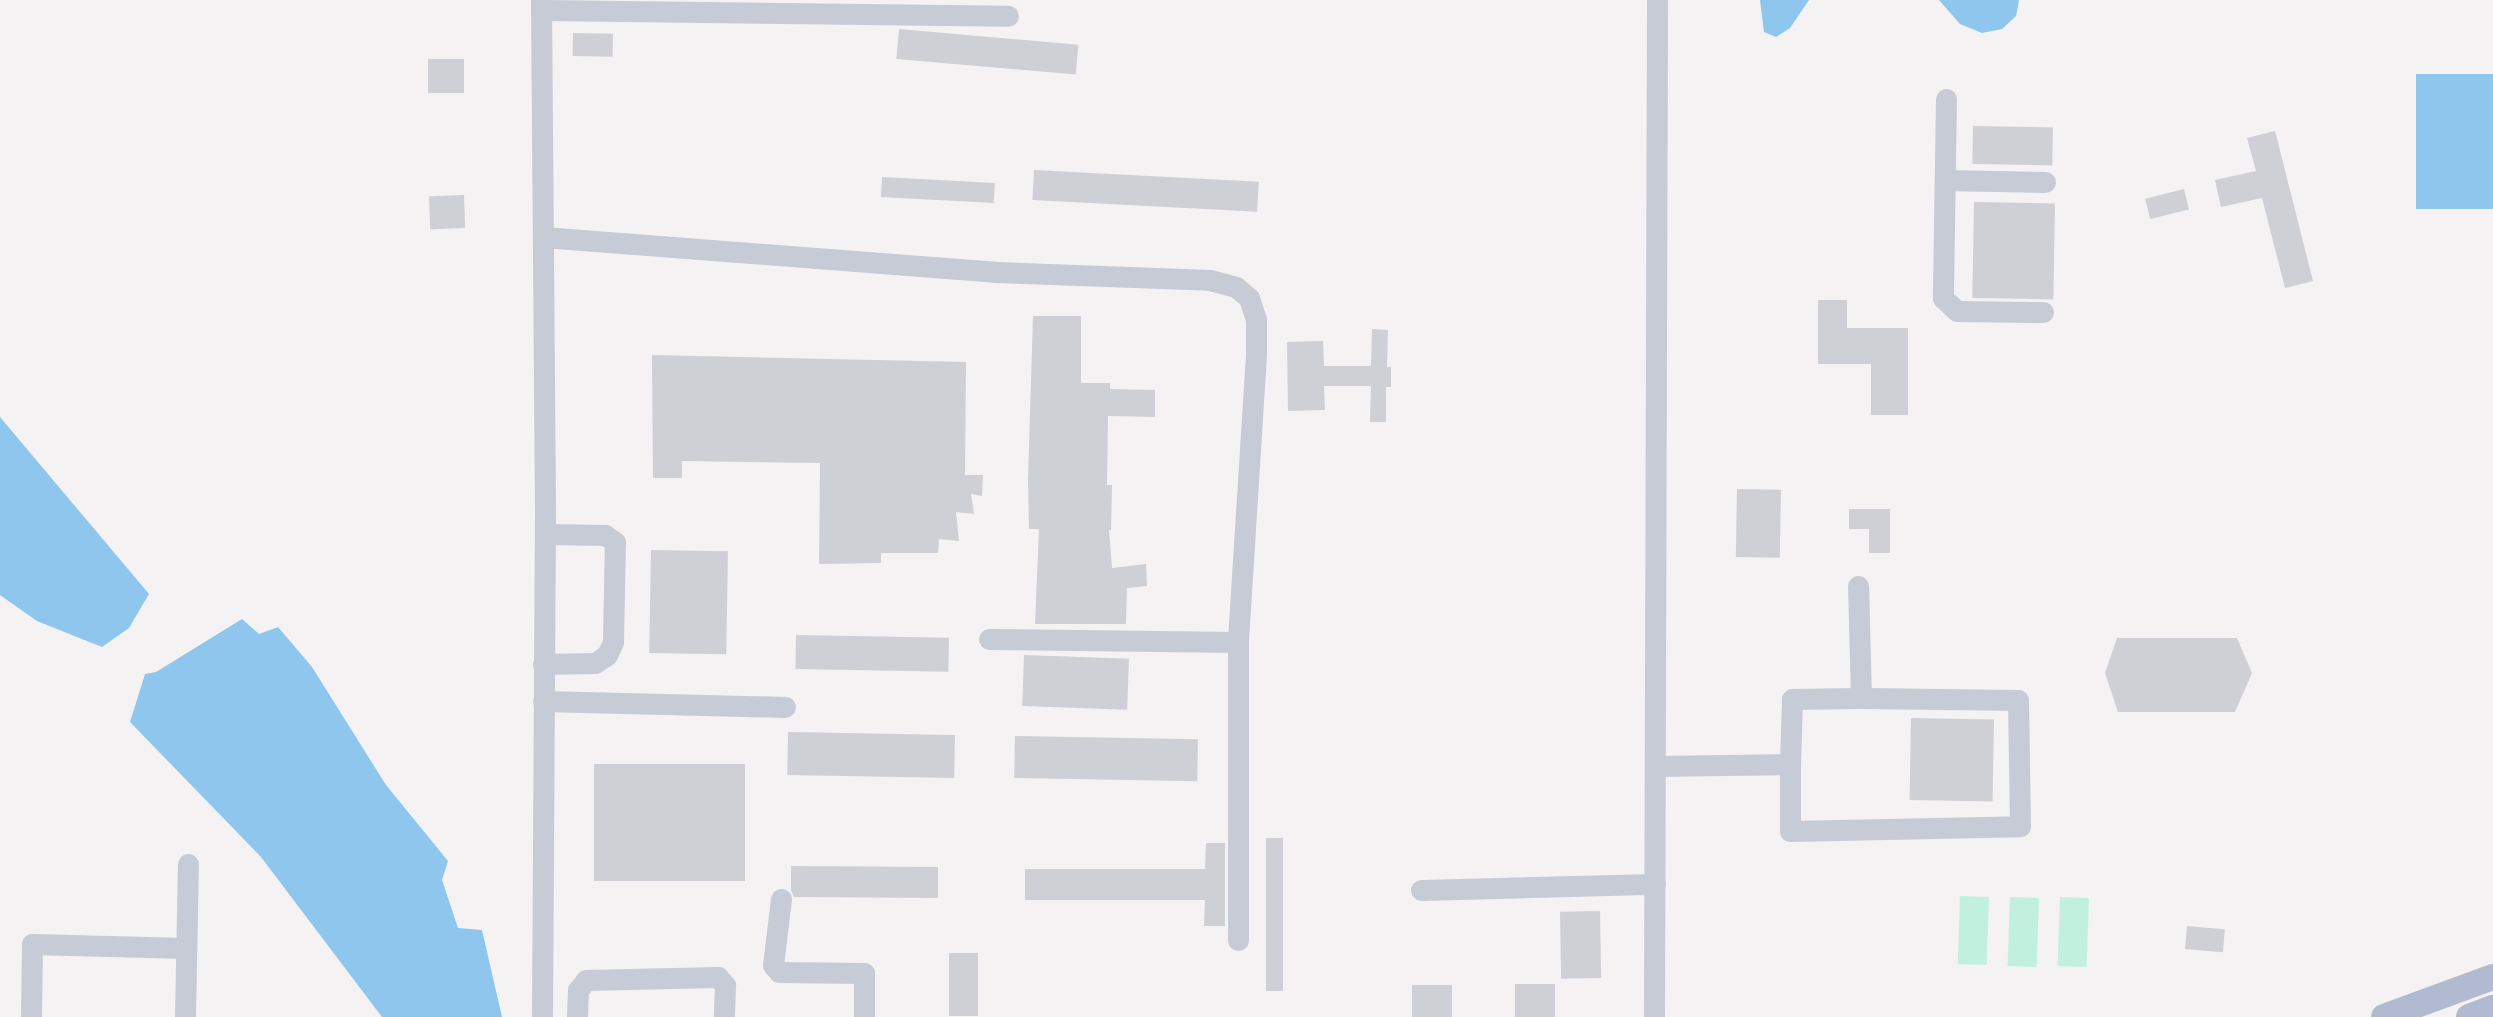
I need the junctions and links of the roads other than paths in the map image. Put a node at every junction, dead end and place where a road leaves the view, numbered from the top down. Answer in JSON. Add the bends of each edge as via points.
{"nodes":[{"id":1,"x":1657,"y":0,"type":"edge"},
{"id":2,"x":541,"y":5,"type":"edge"},
{"id":3,"x":1008,"y":16,"type":"dead end"},
{"id":4,"x":1946,"y":99,"type":"dead end"},
{"id":5,"x":1945,"y":180,"type":"junction"},
{"id":6,"x":2045,"y":182,"type":"dead end"},
{"id":7,"x":543,"y":237,"type":"junction"},
{"id":8,"x":2043,"y":312,"type":"dead end"},
{"id":9,"x":545,"y":534,"type":"junction"},
{"id":10,"x":1858,"y":586,"type":"dead end"},
{"id":11,"x":989,"y":639,"type":"dead end"},
{"id":12,"x":1238,"y":642,"type":"junction"},
{"id":13,"x":543,"y":664,"type":"junction"},
{"id":14,"x":1861,"y":698,"type":"junction"},
{"id":15,"x":543,"y":701,"type":"junction"},
{"id":16,"x":785,"y":707,"type":"dead end"},
{"id":17,"x":1790,"y":764,"type":"junction"},
{"id":18,"x":1655,"y":765,"type":"junction"},
{"id":19,"x":188,"y":864,"type":"dead end"},
{"id":20,"x":1655,"y":884,"type":"junction"},
{"id":21,"x":1421,"y":890,"type":"dead end"},
{"id":22,"x":781,"y":899,"type":"dead end"},
{"id":23,"x":1238,"y":940,"type":"dead end"},
{"id":24,"x":186,"y":948,"type":"junction"},
{"id":25,"x":2493,"y":977,"type":"edge"},
{"id":26,"x":2493,"y":1008,"type":"edge"},
{"id":27,"x":31,"y":1017,"type":"edge"},
{"id":28,"x":185,"y":1017,"type":"edge"},
{"id":29,"x":542,"y":1017,"type":"edge"},
{"id":30,"x":577,"y":1017,"type":"edge"},
{"id":31,"x":724,"y":1017,"type":"edge"},
{"id":32,"x":864,"y":1017,"type":"edge"},
{"id":33,"x":1654,"y":1017,"type":"edge"},
{"id":34,"x":2384,"y":1017,"type":"edge"},
{"id":35,"x":2469,"y":1017,"type":"edge"}],
"edges":[{"from":1,"to":18,"type":"lane"},
{"from":2,"to":3,"type":"lane"},
{"from":2,"to":7,"type":"lane"},
{"from":4,"to":5,"type":"lane"},
{"from":5,"to":6,"type":"lane"},
{"from":5,"to":8,"type":"lane","via":[[1943,299],[1957,311]]},
{"from":7,"to":9,"type":"lane"},
{"from":7,"to":12,"type":"lane","via":[[995,272],[1210,280],[1236,287],[1249,298],[1256,319]]},
{"from":9,"to":13,"type":"lane"},
{"from":9,"to":13,"type":"lane","via":[[605,535],[615,542],[612,642],[607,655],[595,663]]},
{"from":10,"to":14,"type":"lane"},
{"from":11,"to":12,"type":"lane"},
{"from":12,"to":23,"type":"lane"},
{"from":13,"to":15,"type":"lane"},
{"from":14,"to":17,"type":"lane","via":[[1792,699]]},
{"from":14,"to":17,"type":"lane","via":[[2018,700],[2020,827],[1790,831]]},
{"from":15,"to":16,"type":"lane"},
{"from":15,"to":29,"type":"lane"},
{"from":17,"to":18,"type":"lane"},
{"from":18,"to":20,"type":"lane"},
{"from":19,"to":24,"type":"lane"},
{"from":20,"to":21,"type":"lane"},
{"from":20,"to":33,"type":"lane"},
{"from":22,"to":32,"type":"lane","via":[[773,965],[779,972],[864,973]]},
{"from":24,"to":27,"type":"lane","via":[[32,944]]},
{"from":24,"to":28,"type":"lane"},
{"from":25,"to":34,"type":"main road"},
{"from":26,"to":35,"type":"main road"},
{"from":30,"to":31,"type":"lane","via":[[578,990],[586,980],[718,977],[725,985]]}]}
